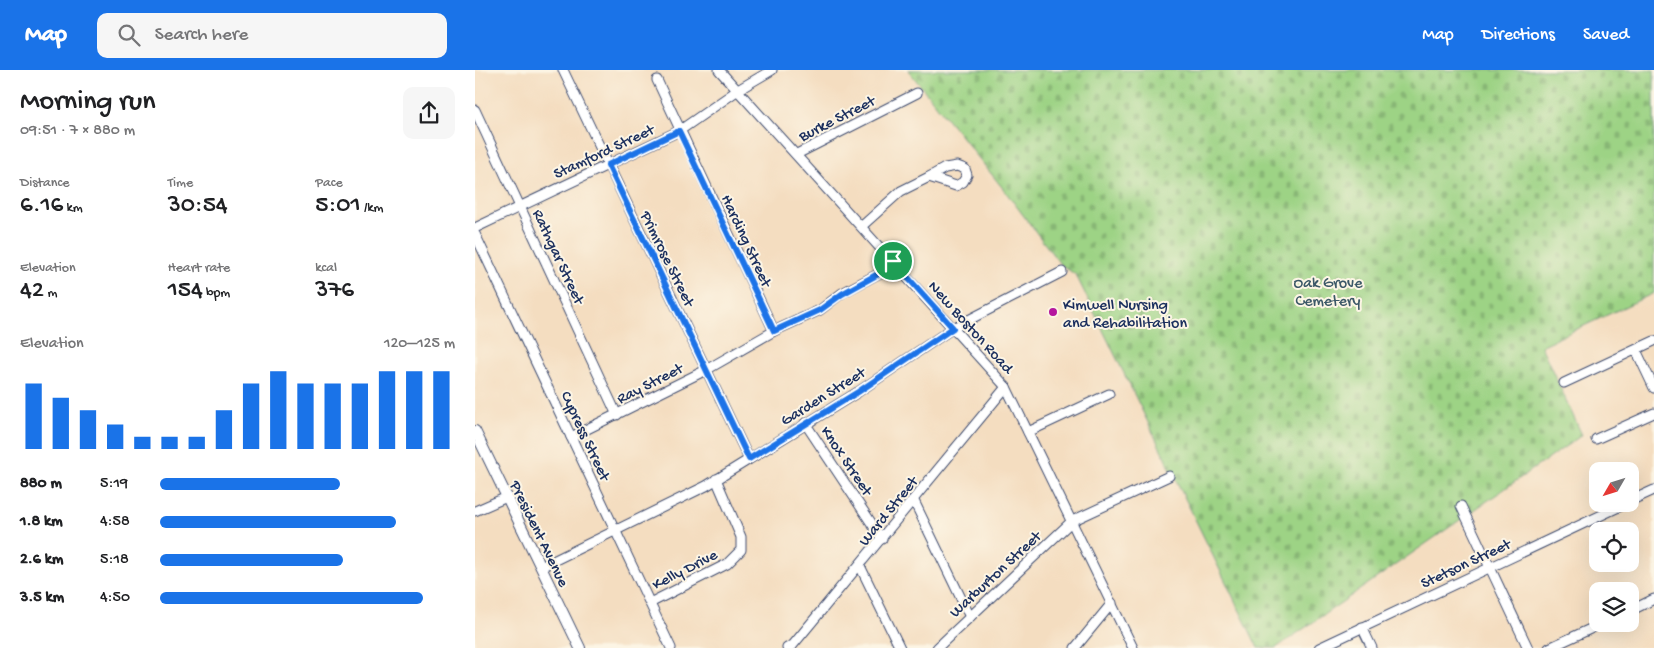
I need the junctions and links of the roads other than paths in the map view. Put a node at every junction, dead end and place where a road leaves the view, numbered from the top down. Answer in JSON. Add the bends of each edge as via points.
{"nodes":[{"id":1,"x":563,"y":70,"type":"edge"},
{"id":2,"x":719,"y":70,"type":"edge"},
{"id":3,"x":772,"y":70,"type":"edge"},
{"id":4,"x":657,"y":80,"type":"dead end"},
{"id":5,"x":738,"y":90,"type":"junction"},
{"id":6,"x":917,"y":93,"type":"dead end"},
{"id":7,"x":475,"y":110,"type":"edge"},
{"id":8,"x":679,"y":131,"type":"junction"},
{"id":9,"x":797,"y":154,"type":"junction"},
{"id":10,"x":608,"y":165,"type":"junction"},
{"id":11,"x":929,"y":177,"type":"dead end"},
{"id":12,"x":519,"y":205,"type":"junction"},
{"id":13,"x":862,"y":226,"type":"junction"},
{"id":14,"x":475,"y":228,"type":"edge"},
{"id":15,"x":475,"y":234,"type":"edge"},
{"id":16,"x":479,"y":254,"type":"edge"},
{"id":17,"x":893,"y":261,"type":"junction"},
{"id":18,"x":1062,"y":272,"type":"dead end"},
{"id":19,"x":953,"y":328,"type":"junction"},
{"id":20,"x":774,"y":331,"type":"junction"},
{"id":21,"x":1654,"y":341,"type":"edge"},
{"id":22,"x":1636,"y":350,"type":"junction"},
{"id":23,"x":706,"y":370,"type":"junction"},
{"id":24,"x":1564,"y":383,"type":"dead end"},
{"id":25,"x":1006,"y":387,"type":"junction"},
{"id":26,"x":1654,"y":388,"type":"edge"},
{"id":27,"x":1109,"y":394,"type":"dead end"},
{"id":28,"x":1654,"y":413,"type":"edge"},
{"id":29,"x":617,"y":415,"type":"junction"},
{"id":30,"x":805,"y":424,"type":"junction"},
{"id":31,"x":475,"y":431,"type":"edge"},
{"id":32,"x":1028,"y":432,"type":"junction"},
{"id":33,"x":571,"y":437,"type":"junction"},
{"id":34,"x":1596,"y":439,"type":"dead end"},
{"id":35,"x":749,"y":459,"type":"junction"},
{"id":36,"x":1169,"y":476,"type":"dead end"},
{"id":37,"x":716,"y":480,"type":"junction"},
{"id":38,"x":1654,"y":490,"type":"edge"},
{"id":39,"x":507,"y":496,"type":"junction"},
{"id":40,"x":1639,"y":497,"type":"edge"},
{"id":41,"x":914,"y":500,"type":"junction"},
{"id":42,"x":1461,"y":506,"type":"dead end"},
{"id":43,"x":475,"y":511,"type":"edge"},
{"id":44,"x":1608,"y":512,"type":"edge"},
{"id":45,"x":1072,"y":521,"type":"junction"},
{"id":46,"x":615,"y":531,"type":"junction"},
{"id":47,"x":882,"y":539,"type":"junction"},
{"id":48,"x":860,"y":566,"type":"junction"},
{"id":49,"x":541,"y":567,"type":"junction"},
{"id":50,"x":1489,"y":567,"type":"junction"},
{"id":51,"x":1654,"y":599,"type":"edge"},
{"id":52,"x":650,"y":602,"type":"junction"},
{"id":53,"x":1112,"y":604,"type":"junction"},
{"id":54,"x":1639,"y":606,"type":"edge"},
{"id":55,"x":970,"y":617,"type":"junction"},
{"id":56,"x":1361,"y":627,"type":"junction"},
{"id":57,"x":1589,"y":630,"type":"edge"},
{"id":58,"x":791,"y":647,"type":"edge"},
{"id":59,"x":580,"y":648,"type":"edge"},
{"id":60,"x":671,"y":648,"type":"edge"},
{"id":61,"x":900,"y":648,"type":"edge"},
{"id":62,"x":937,"y":648,"type":"edge"},
{"id":63,"x":1075,"y":648,"type":"edge"},
{"id":64,"x":1133,"y":648,"type":"edge"},
{"id":65,"x":1319,"y":648,"type":"edge"},
{"id":66,"x":1372,"y":648,"type":"edge"},
{"id":67,"x":1528,"y":648,"type":"edge"},
{"id":68,"x":1549,"y":648,"type":"edge"}],
"edges":[{"from":1,"to":10,"type":"street","name":"Primrose Street"},
{"from":2,"to":5,"type":"street","name":"New Boston Road"},
{"from":3,"to":5,"type":"street","name":"Stamford Street"},
{"from":4,"to":8,"type":"street","name":"Harding Street"},
{"from":5,"to":8,"type":"street","name":"Stamford Street"},
{"from":5,"to":9,"type":"street","name":"New Boston Road"},
{"from":6,"to":9,"type":"street","name":"Burke Street"},
{"from":7,"to":12,"type":"street","name":"Rathgar Street"},
{"from":8,"to":10,"type":"street","name":"Stamford Street"},
{"from":8,"to":20,"type":"street","name":"Harding Street"},
{"from":9,"to":13,"type":"street","name":"New Boston Road"},
{"from":10,"to":12,"type":"street","name":"Stamford Street"},
{"from":10,"to":23,"type":"street","name":"Primrose Street"},
{"from":11,"to":13,"type":"street","via":[[901,191]]},
{"from":12,"to":14,"type":"street","name":"Stamford Street"},
{"from":12,"to":29,"type":"street","name":"Rathgar Street"},
{"from":13,"to":17,"type":"street","name":"New Boston Road"},
{"from":15,"to":16,"type":"street","name":"Cypress Street"},
{"from":16,"to":33,"type":"street","name":"Cypress Street"},
{"from":17,"to":19,"type":"street","name":"New Boston Road"},
{"from":17,"to":20,"type":"street","name":"Ray Street","via":[[880,273],[820,310]]},
{"from":18,"to":19,"type":"street","name":"Garden Street"},
{"from":19,"to":25,"type":"street","name":"New Boston Road"},
{"from":19,"to":30,"type":"street","name":"Garden Street"},
{"from":20,"to":23,"type":"street","name":"Ray Street"},
{"from":21,"to":22,"type":"street"},
{"from":22,"to":24,"type":"street"},
{"from":22,"to":26,"type":"street"},
{"from":23,"to":29,"type":"street","name":"Ray Street"},
{"from":23,"to":35,"type":"street","name":"Primrose Street"},
{"from":25,"to":32,"type":"street","name":"New Boston Road"},
{"from":25,"to":41,"type":"street","name":"Ward Street"},
{"from":27,"to":32,"type":"street"},
{"from":28,"to":34,"type":"street"},
{"from":29,"to":33,"type":"street","name":"Ray Street"},
{"from":30,"to":35,"type":"street","name":"Garden Street"},
{"from":30,"to":47,"type":"street","name":"Knox Street"},
{"from":31,"to":39,"type":"main road","name":"President Avenue"},
{"from":32,"to":45,"type":"street","name":"New Boston Road"},
{"from":33,"to":46,"type":"street","name":"Cypress Street"},
{"from":35,"to":37,"type":"street","name":"Garden Street"},
{"from":36,"to":45,"type":"street","name":"Warburton Street"},
{"from":37,"to":46,"type":"street","name":"Garden Street"},
{"from":37,"to":52,"type":"street","name":"Kelly Drive","via":[[741,537],[741,550],[727,564]]},
{"from":38,"to":40,"type":"street"},
{"from":39,"to":43,"type":"street"},
{"from":39,"to":49,"type":"main road","name":"President Avenue"},
{"from":41,"to":47,"type":"street","name":"Ward Street"},
{"from":41,"to":55,"type":"street"},
{"from":42,"to":50,"type":"street"},
{"from":44,"to":50,"type":"street","name":"Stetson Street"},
{"from":45,"to":53,"type":"street","name":"New Boston Road"},
{"from":45,"to":55,"type":"street","name":"Warburton Street"},
{"from":46,"to":49,"type":"street","name":"Garden Street"},
{"from":46,"to":52,"type":"street","name":"Cypress Street"},
{"from":47,"to":48,"type":"street","name":"Ward Street"},
{"from":48,"to":58,"type":"street","name":"Ward Street"},
{"from":48,"to":61,"type":"street"},
{"from":49,"to":59,"type":"main road","name":"President Avenue"},
{"from":50,"to":56,"type":"street","name":"Stetson Street"},
{"from":50,"to":67,"type":"street"},
{"from":51,"to":54,"type":"street"},
{"from":52,"to":60,"type":"street","name":"Cypress Street"},
{"from":53,"to":63,"type":"street"},
{"from":53,"to":64,"type":"street","name":"New Boston Road"},
{"from":55,"to":62,"type":"street","name":"Warburton Street"},
{"from":56,"to":65,"type":"street","name":"Stetson Street"},
{"from":56,"to":66,"type":"street"},
{"from":57,"to":68,"type":"street"}]}
